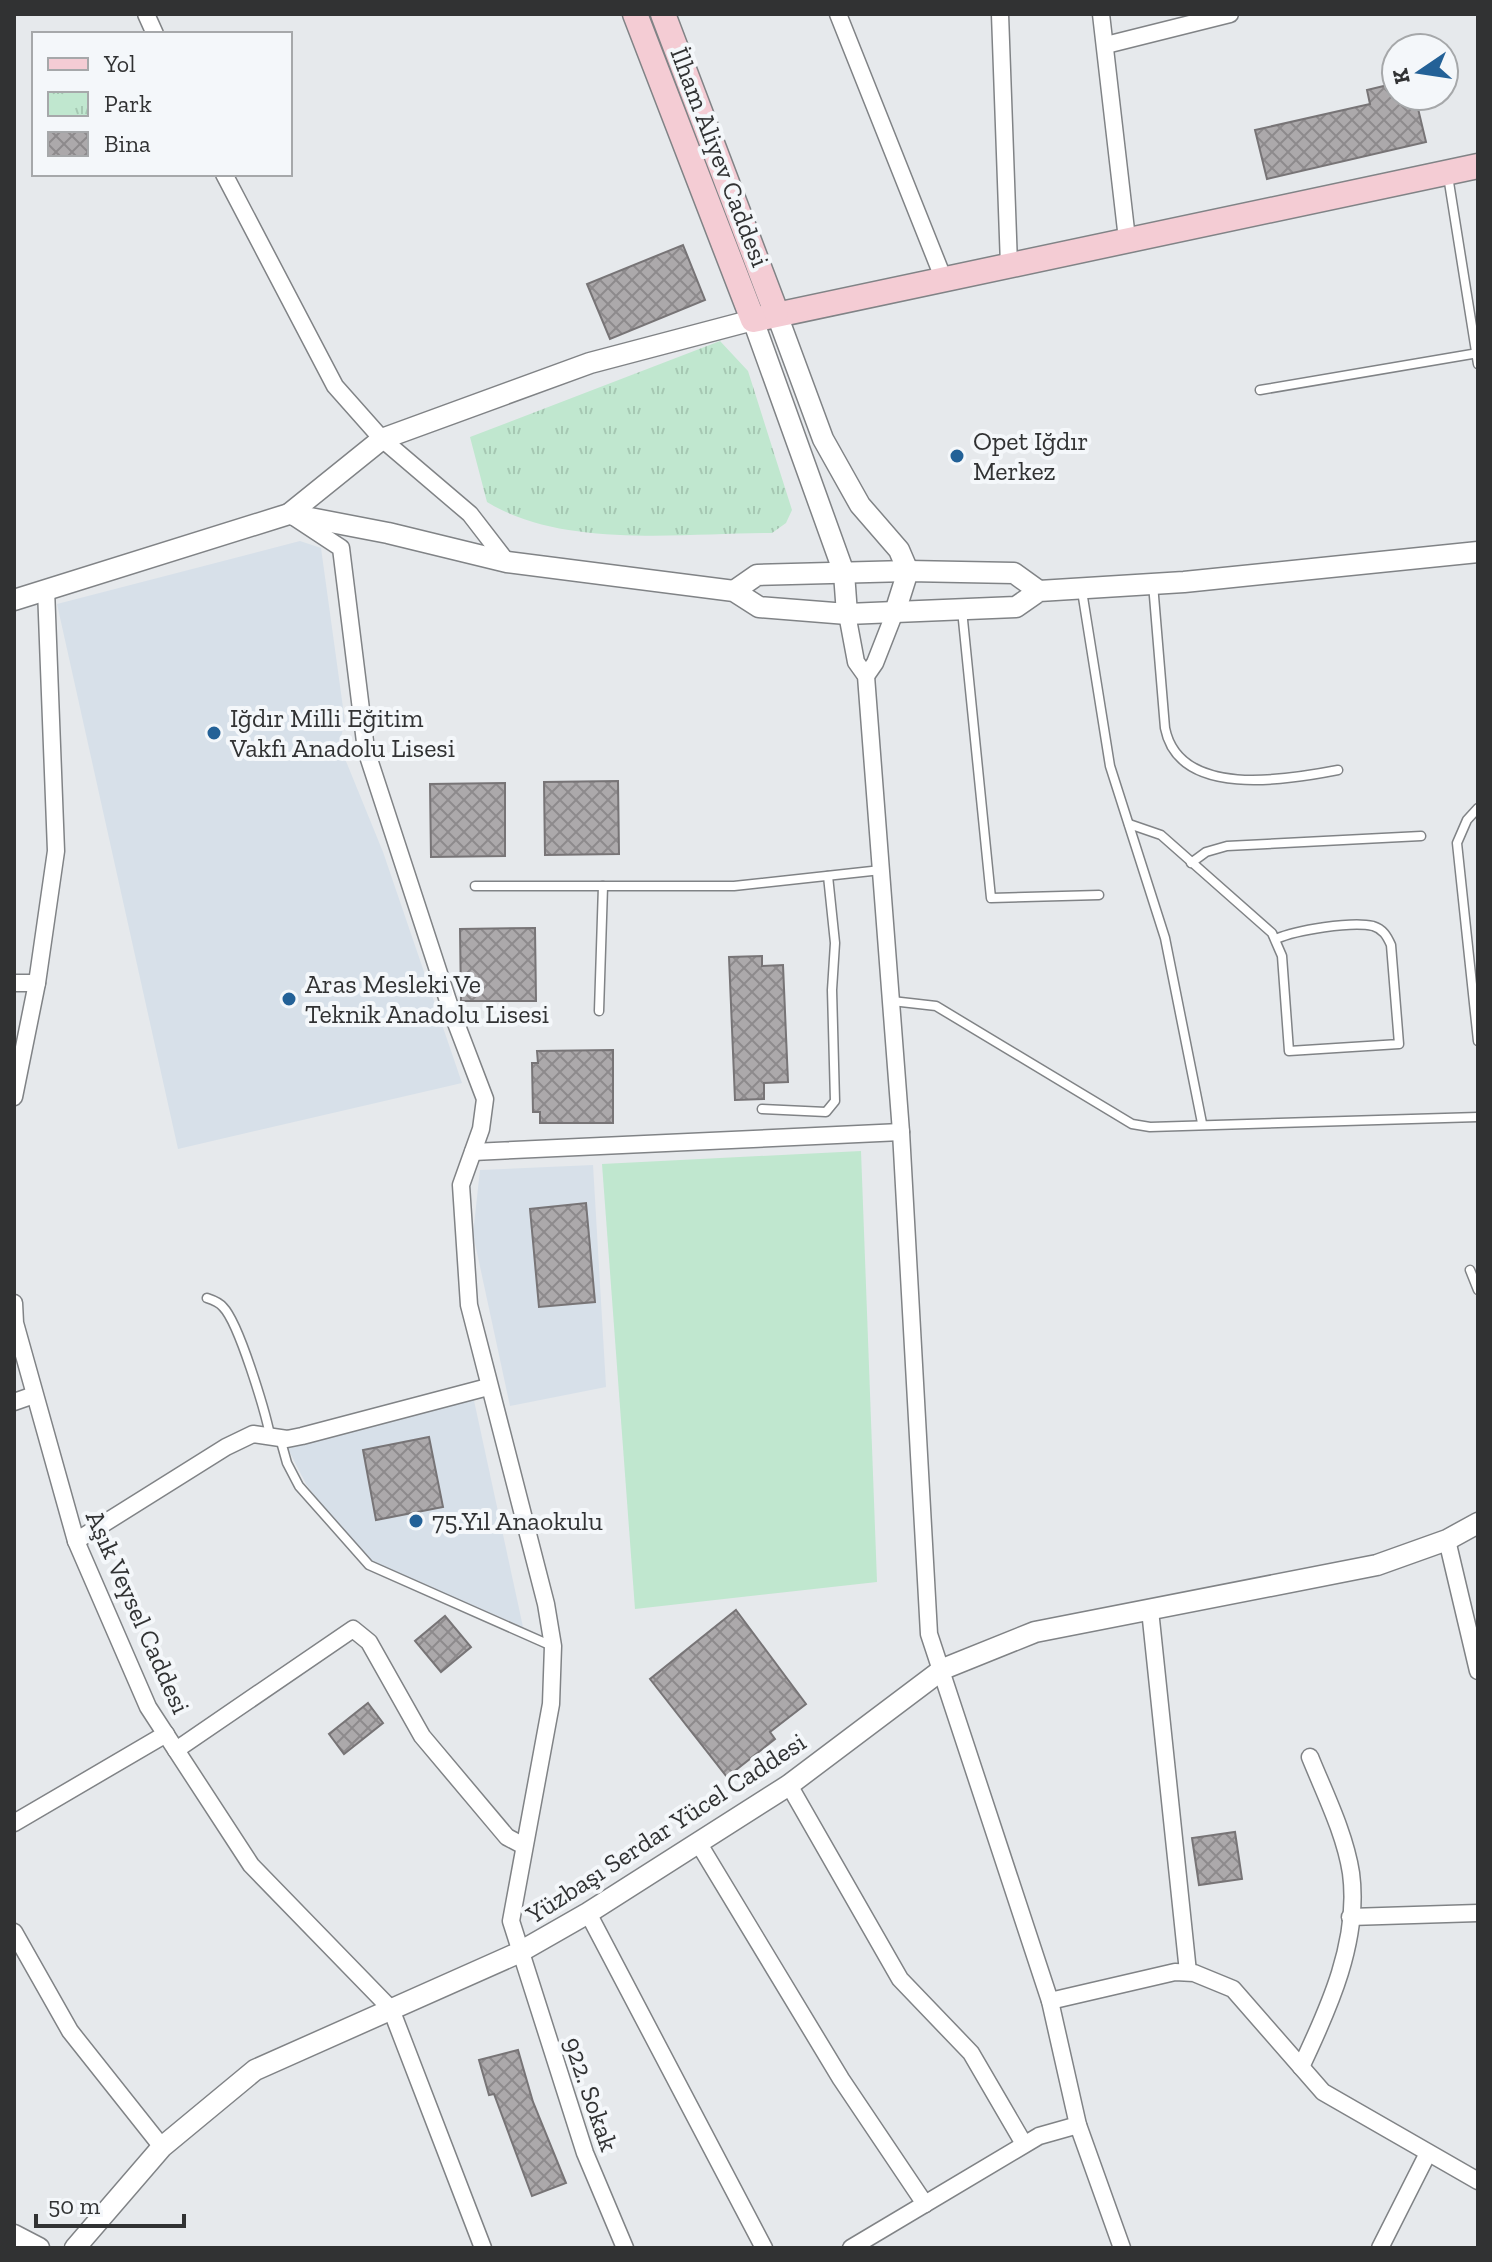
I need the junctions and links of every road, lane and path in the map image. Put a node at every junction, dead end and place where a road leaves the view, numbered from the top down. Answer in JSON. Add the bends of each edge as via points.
{"nodes":[{"id":1,"x":635,"y":14,"type":"edge"},
{"id":2,"x":663,"y":14,"type":"edge"},
{"id":3,"x":838,"y":14,"type":"edge"},
{"id":4,"x":1000,"y":14,"type":"edge"},
{"id":5,"x":1101,"y":14,"type":"edge"},
{"id":6,"x":1230,"y":14,"type":"edge"},
{"id":7,"x":1106,"y":45,"type":"junction"},
{"id":8,"x":1478,"y":166,"type":"edge"},
{"id":9,"x":1447,"y":171,"type":"junction"},
{"id":10,"x":225,"y":176,"type":"edge"},
{"id":11,"x":1127,"y":239,"type":"junction"},
{"id":12,"x":1009,"y":265,"type":"junction"},
{"id":13,"x":944,"y":280,"type":"junction"},
{"id":14,"x":764,"y":316,"type":"junction"},
{"id":15,"x":1477,"y":353,"type":"edge"},
{"id":16,"x":1478,"y":364,"type":"edge"},
{"id":17,"x":1260,"y":390,"type":"dead end"},
{"id":18,"x":382,"y":439,"type":"junction"},
{"id":19,"x":289,"y":514,"type":"junction"},
{"id":20,"x":1478,"y":552,"type":"edge"},
{"id":21,"x":507,"y":562,"type":"junction"},
{"id":22,"x":908,"y":571,"type":"junction"},
{"id":23,"x":844,"y":573,"type":"junction"},
{"id":24,"x":1153,"y":584,"type":"junction"},
{"id":25,"x":46,"y":589,"type":"junction"},
{"id":26,"x":1081,"y":589,"type":"junction"},
{"id":27,"x":734,"y":591,"type":"junction"},
{"id":28,"x":1039,"y":591,"type":"junction"},
{"id":29,"x":14,"y":600,"type":"edge"},
{"id":30,"x":962,"y":610,"type":"junction"},
{"id":31,"x":895,"y":612,"type":"junction"},
{"id":32,"x":847,"y":614,"type":"junction"},
{"id":33,"x":866,"y":676,"type":"junction"},
{"id":34,"x":1338,"y":770,"type":"dead end"},
{"id":35,"x":1478,"y":808,"type":"edge"},
{"id":36,"x":1129,"y":824,"type":"junction"},
{"id":37,"x":1421,"y":836,"type":"dead end"},
{"id":38,"x":1191,"y":863,"type":"junction"},
{"id":39,"x":882,"y":869,"type":"junction"},
{"id":40,"x":828,"y":876,"type":"junction"},
{"id":41,"x":475,"y":886,"type":"dead end"},
{"id":42,"x":603,"y":886,"type":"junction"},
{"id":43,"x":1099,"y":895,"type":"dead end"},
{"id":44,"x":1276,"y":939,"type":"junction"},
{"id":45,"x":14,"y":983,"type":"edge"},
{"id":46,"x":37,"y":983,"type":"junction"},
{"id":47,"x":892,"y":1001,"type":"junction"},
{"id":48,"x":599,"y":1011,"type":"dead end"},
{"id":49,"x":1478,"y":1041,"type":"edge"},
{"id":50,"x":14,"y":1097,"type":"edge"},
{"id":51,"x":762,"y":1109,"type":"dead end"},
{"id":52,"x":1478,"y":1117,"type":"edge"},
{"id":53,"x":1202,"y":1123,"type":"junction"},
{"id":54,"x":901,"y":1132,"type":"junction"},
{"id":55,"x":473,"y":1152,"type":"junction"},
{"id":56,"x":1470,"y":1270,"type":"dead end"},
{"id":57,"x":1478,"y":1290,"type":"edge"},
{"id":58,"x":207,"y":1298,"type":"dead end"},
{"id":59,"x":14,"y":1303,"type":"edge"},
{"id":60,"x":488,"y":1387,"type":"junction"},
{"id":61,"x":34,"y":1395,"type":"junction"},
{"id":62,"x":14,"y":1402,"type":"edge"},
{"id":63,"x":275,"y":1437,"type":"junction"},
{"id":64,"x":1478,"y":1523,"type":"edge"},
{"id":65,"x":1447,"y":1540,"type":"junction"},
{"id":66,"x":76,"y":1541,"type":"junction"},
{"id":67,"x":1150,"y":1610,"type":"junction"},
{"id":68,"x":553,"y":1646,"type":"junction"},
{"id":69,"x":943,"y":1669,"type":"junction"},
{"id":70,"x":1478,"y":1671,"type":"edge"},
{"id":71,"x":166,"y":1734,"type":"junction"},
{"id":72,"x":176,"y":1750,"type":"junction"},
{"id":73,"x":1310,"y":1757,"type":"dead end"},
{"id":74,"x":789,"y":1785,"type":"junction"},
{"id":75,"x":14,"y":1823,"type":"edge"},
{"id":76,"x":699,"y":1844,"type":"junction"},
{"id":77,"x":524,"y":1846,"type":"junction"},
{"id":78,"x":588,"y":1913,"type":"junction"},
{"id":79,"x":1478,"y":1913,"type":"edge"},
{"id":80,"x":1350,"y":1917,"type":"junction"},
{"id":81,"x":14,"y":1932,"type":"edge"},
{"id":82,"x":518,"y":1953,"type":"junction"},
{"id":83,"x":1188,"y":1972,"type":"junction"},
{"id":84,"x":1050,"y":2001,"type":"junction"},
{"id":85,"x":391,"y":2009,"type":"junction"},
{"id":86,"x":1301,"y":2067,"type":"junction"},
{"id":87,"x":1078,"y":2125,"type":"junction"},
{"id":88,"x":1024,"y":2144,"type":"junction"},
{"id":89,"x":162,"y":2147,"type":"junction"},
{"id":90,"x":1428,"y":2153,"type":"junction"},
{"id":91,"x":1477,"y":2176,"type":"edge"},
{"id":92,"x":925,"y":2204,"type":"junction"},
{"id":93,"x":14,"y":2235,"type":"edge"},
{"id":94,"x":39,"y":2248,"type":"edge"},
{"id":95,"x":75,"y":2248,"type":"edge"},
{"id":96,"x":483,"y":2248,"type":"edge"},
{"id":97,"x":625,"y":2248,"type":"edge"},
{"id":98,"x":764,"y":2248,"type":"edge"},
{"id":99,"x":852,"y":2248,"type":"edge"},
{"id":100,"x":1122,"y":2248,"type":"edge"},
{"id":101,"x":1380,"y":2248,"type":"edge"}],
"edges":[{"from":1,"to":14,"type":"main road","name":"İlham Aliyev Caddesi"},
{"from":2,"to":14,"type":"main road","name":"İlham Aliyev Caddesi"},
{"from":3,"to":13,"type":"street"},
{"from":4,"to":12,"type":"street"},
{"from":5,"to":7,"type":"street"},
{"from":6,"to":7,"type":"street"},
{"from":7,"to":11,"type":"street"},
{"from":8,"to":9,"type":"main road"},
{"from":9,"to":11,"type":"main road"},
{"from":9,"to":15,"type":"lane"},
{"from":10,"to":18,"type":"street","via":[[335,386]]},
{"from":11,"to":12,"type":"main road"},
{"from":12,"to":13,"type":"main road"},
{"from":13,"to":14,"type":"main road"},
{"from":14,"to":18,"type":"street","via":[[590,363]]},
{"from":14,"to":22,"type":"street","via":[[860,505],[899,550]]},
{"from":14,"to":23,"type":"street"},
{"from":15,"to":16,"type":"lane"},
{"from":15,"to":17,"type":"lane"},
{"from":18,"to":19,"type":"street"},
{"from":18,"to":21,"type":"street","via":[[470,514]]},
{"from":19,"to":21,"type":"street"},
{"from":19,"to":25,"type":"street"},
{"from":19,"to":55,"type":"street","name":"922. Sokak","via":[[341,548],[366,750],[485,1099]]},
{"from":20,"to":24,"type":"street"},
{"from":21,"to":27,"type":"street"},
{"from":22,"to":23,"type":"street"},
{"from":22,"to":28,"type":"street","via":[[1014,573]]},
{"from":22,"to":31,"type":"street"},
{"from":23,"to":27,"type":"street","via":[[757,575]]},
{"from":23,"to":32,"type":"street"},
{"from":24,"to":26,"type":"street"},
{"from":24,"to":34,"type":"lane","via":[[1165,728],[1182,762],[1197,772],[1249,778]]},
{"from":25,"to":29,"type":"street"},
{"from":25,"to":46,"type":"street","via":[[56,851]]},
{"from":26,"to":28,"type":"street"},
{"from":26,"to":36,"type":"lane","via":[[1102,728]]},
{"from":27,"to":32,"type":"street","via":[[759,607]]},
{"from":28,"to":30,"type":"street","via":[[1016,607]]},
{"from":30,"to":31,"type":"street"},
{"from":30,"to":43,"type":"lane","via":[[991,898]]},
{"from":31,"to":32,"type":"street"},
{"from":31,"to":33,"type":"street"},
{"from":32,"to":33,"type":"street","via":[[856,662]]},
{"from":33,"to":39,"type":"street"},
{"from":35,"to":49,"type":"lane","via":[[1457,843]]},
{"from":36,"to":38,"type":"lane","via":[[1161,835]]},
{"from":36,"to":53,"type":"lane","via":[[1165,938]]},
{"from":37,"to":38,"type":"lane","via":[[1227,846]]},
{"from":38,"to":44,"type":"lane"},
{"from":39,"to":40,"type":"lane"},
{"from":39,"to":47,"type":"street"},
{"from":40,"to":42,"type":"lane","via":[[734,886]]},
{"from":40,"to":51,"type":"lane","via":[[835,943],[835,1101],[826,1112]]},
{"from":41,"to":42,"type":"lane"},
{"from":42,"to":48,"type":"lane"},
{"from":44,"to":44,"type":"lane","via":[[1308,930],[1371,925],[1383,931],[1391,945],[1399,1044],[1289,1051]]},
{"from":45,"to":46,"type":"street"},
{"from":46,"to":50,"type":"street"},
{"from":47,"to":53,"type":"lane","via":[[936,1006],[1119,1119],[1150,1127]]},
{"from":47,"to":54,"type":"street"},
{"from":52,"to":53,"type":"lane"},
{"from":54,"to":55,"type":"street"},
{"from":54,"to":69,"type":"street","via":[[929,1634]]},
{"from":55,"to":60,"type":"street","name":"922. Sokak","via":[[461,1185],[469,1305]]},
{"from":56,"to":57,"type":"lane"},
{"from":58,"to":63,"type":"lane","via":[[228,1313]]},
{"from":59,"to":61,"type":"street","name":"Aşık Veysel Caddesi"},
{"from":60,"to":63,"type":"street","via":[[302,1436]]},
{"from":60,"to":68,"type":"street","name":"922. Sokak"},
{"from":61,"to":62,"type":"street"},
{"from":61,"to":66,"type":"street","name":"Aşık Veysel Caddesi"},
{"from":63,"to":66,"type":"street","via":[[253,1434],[226,1447]]},
{"from":63,"to":68,"type":"lane","via":[[299,1486],[369,1565]]},
{"from":64,"to":65,"type":"street","name":"Yüzbaşı Serdar Yücel Caddesi"},
{"from":65,"to":67,"type":"street","name":"Yüzbaşı Serdar Yücel Caddesi","via":[[1377,1565]]},
{"from":65,"to":70,"type":"street"},
{"from":66,"to":71,"type":"street","name":"Aşık Veysel Caddesi","via":[[148,1707]]},
{"from":67,"to":69,"type":"street","name":"Yüzbaşı Serdar Yücel Caddesi","via":[[1035,1632]]},
{"from":67,"to":83,"type":"street"},
{"from":68,"to":77,"type":"street","name":"922. Sokak","via":[[547,1736]]},
{"from":69,"to":74,"type":"street","name":"Yüzbaşı Serdar Yücel Caddesi"},
{"from":69,"to":84,"type":"street"},
{"from":71,"to":72,"type":"street","name":"Aşık Veysel Caddesi"},
{"from":71,"to":75,"type":"street"},
{"from":72,"to":77,"type":"street","via":[[353,1629],[369,1642],[422,1736],[507,1837]]},
{"from":72,"to":85,"type":"street","name":"Aşık Veysel Caddesi","via":[[251,1865]]},
{"from":73,"to":80,"type":"street","via":[[1350,1870]]},
{"from":74,"to":76,"type":"street","name":"Yüzbaşı Serdar Yücel Caddesi"},
{"from":74,"to":88,"type":"street","via":[[900,1979],[971,2053]]},
{"from":76,"to":78,"type":"street","name":"Yüzbaşı Serdar Yücel Caddesi"},
{"from":76,"to":92,"type":"street","via":[[841,2079]]},
{"from":77,"to":82,"type":"street","name":"922. Sokak","via":[[511,1921]]},
{"from":78,"to":82,"type":"street","name":"Yüzbaşı Serdar Yücel Caddesi"},
{"from":78,"to":98,"type":"street"},
{"from":79,"to":80,"type":"street"},
{"from":80,"to":86,"type":"street","via":[[1326,2015]]},
{"from":81,"to":89,"type":"street","via":[[70,2031]]},
{"from":82,"to":85,"type":"street","name":"Yüzbaşı Serdar Yücel Caddesi"},
{"from":82,"to":97,"type":"street","name":"922. Sokak","via":[[585,2153]]},
{"from":83,"to":84,"type":"street"},
{"from":83,"to":86,"type":"street","via":[[1233,1989]]},
{"from":84,"to":87,"type":"street"},
{"from":85,"to":89,"type":"street","name":"Yüzbaşı Serdar Yücel Caddesi","via":[[255,2070]]},
{"from":85,"to":96,"type":"street"},
{"from":86,"to":90,"type":"street","via":[[1323,2092]]},
{"from":87,"to":88,"type":"street"},
{"from":87,"to":100,"type":"street"},
{"from":88,"to":92,"type":"street"},
{"from":89,"to":95,"type":"street","name":"Yüzbaşı Serdar Yücel Caddesi"},
{"from":90,"to":91,"type":"street"},
{"from":90,"to":101,"type":"street"},
{"from":92,"to":99,"type":"street"},
{"from":93,"to":94,"type":"street"}]}
